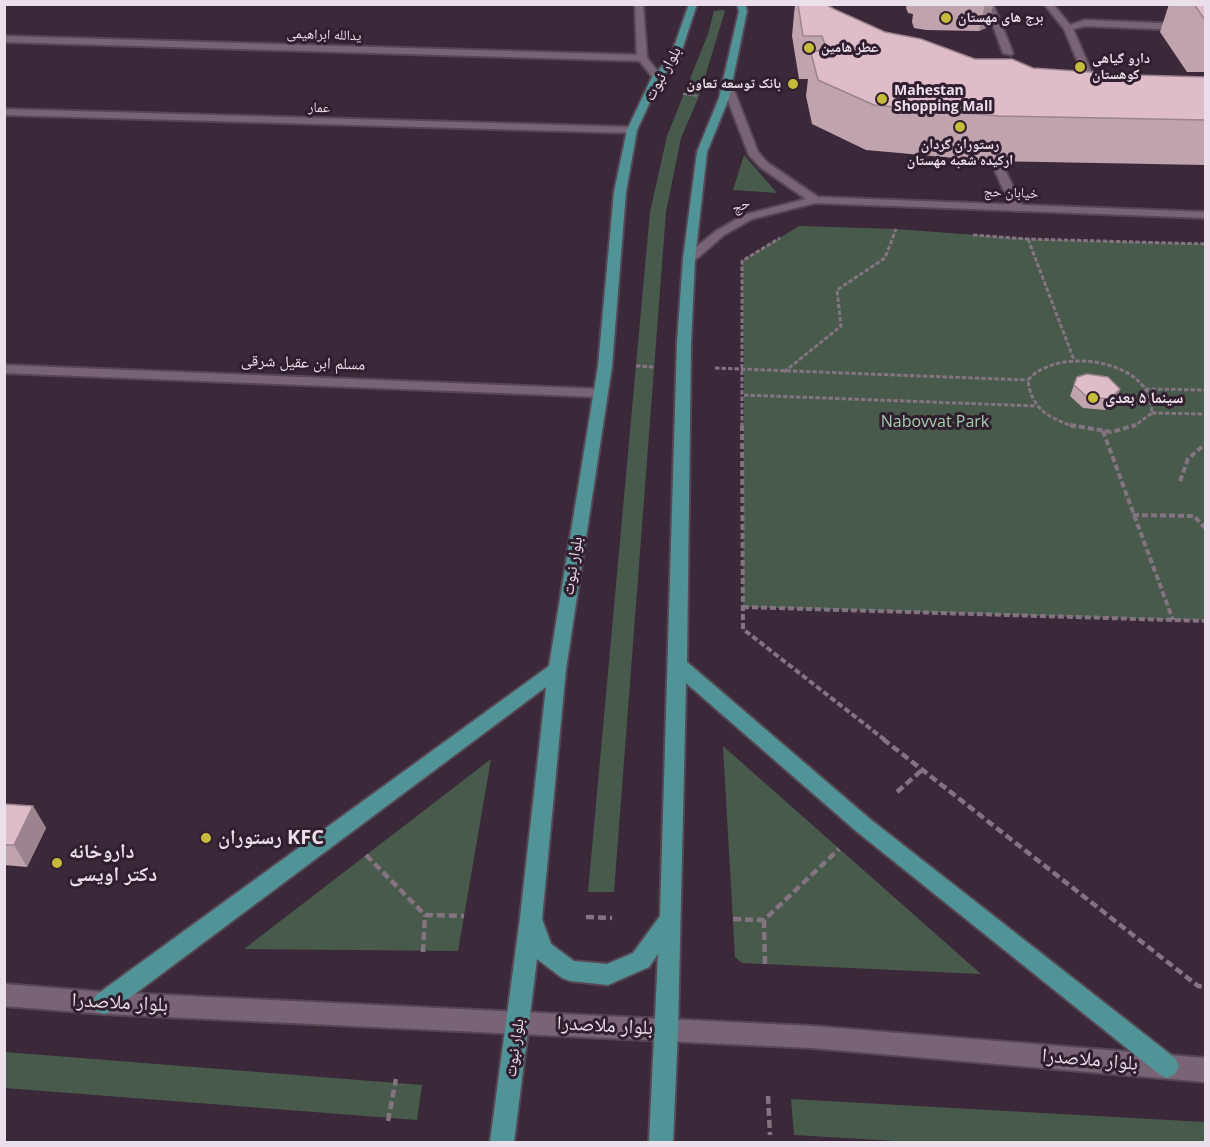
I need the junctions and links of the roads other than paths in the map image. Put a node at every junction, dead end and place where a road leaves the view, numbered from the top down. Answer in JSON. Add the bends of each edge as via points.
{"nodes":[{"id":1,"x":639,"y":4,"type":"edge"},
{"id":2,"x":989,"y":4,"type":"edge"},
{"id":3,"x":1048,"y":4,"type":"edge"},
{"id":4,"x":696,"y":6,"type":"edge"},
{"id":5,"x":739,"y":7,"type":"edge"},
{"id":6,"x":1068,"y":27,"type":"junction"},
{"id":7,"x":1206,"y":28,"type":"edge"},
{"id":8,"x":4,"y":39,"type":"edge"},
{"id":9,"x":1008,"y":53,"type":"dead end"},
{"id":10,"x":642,"y":58,"type":"junction"},
{"id":11,"x":657,"y":77,"type":"junction"},
{"id":12,"x":727,"y":85,"type":"junction"},
{"id":13,"x":1082,"y":89,"type":"edge"},
{"id":14,"x":1094,"y":89,"type":"junction"},
{"id":15,"x":1105,"y":90,"type":"edge"},
{"id":16,"x":4,"y":112,"type":"edge"},
{"id":17,"x":632,"y":130,"type":"junction"},
{"id":18,"x":996,"y":162,"type":"edge"},
{"id":19,"x":815,"y":200,"type":"junction"},
{"id":20,"x":1017,"y":209,"type":"junction"},
{"id":21,"x":1206,"y":215,"type":"edge"},
{"id":22,"x":689,"y":259,"type":"junction"},
{"id":23,"x":4,"y":369,"type":"edge"},
{"id":24,"x":600,"y":393,"type":"junction"},
{"id":25,"x":678,"y":665,"type":"junction"},
{"id":26,"x":557,"y":669,"type":"junction"},
{"id":27,"x":531,"y":918,"type":"junction"},
{"id":28,"x":671,"y":918,"type":"junction"},
{"id":29,"x":4,"y":995,"type":"edge"},
{"id":30,"x":104,"y":1003,"type":"junction"},
{"id":31,"x":518,"y":1021,"type":"junction"},
{"id":32,"x":667,"y":1029,"type":"junction"},
{"id":33,"x":1167,"y":1066,"type":"junction"},
{"id":34,"x":1206,"y":1070,"type":"edge"},
{"id":35,"x":502,"y":1143,"type":"edge"},
{"id":36,"x":661,"y":1143,"type":"edge"}],
"edges":[{"from":1,"to":10,"type":"street"},
{"from":2,"to":9,"type":"street"},
{"from":3,"to":6,"type":"street"},
{"from":4,"to":11,"type":"main road","name":"بلوار نبوت","via":[[674,59]]},
{"from":5,"to":12,"type":"main road"},
{"from":6,"to":7,"type":"street","via":[[1085,24]]},
{"from":6,"to":14,"type":"street"},
{"from":8,"to":10,"type":"street","name":"یدالله ابراهیمی"},
{"from":10,"to":11,"type":"street"},
{"from":11,"to":17,"type":"main road","name":"بلوار نبوت"},
{"from":12,"to":19,"type":"street","via":[[753,153]]},
{"from":12,"to":22,"type":"main road","via":[[702,152]]},
{"from":13,"to":14,"type":"street"},
{"from":14,"to":15,"type":"street"},
{"from":16,"to":17,"type":"street","name":"عمار"},
{"from":17,"to":24,"type":"main road","name":"بلوار نبوت","via":[[620,192]]},
{"from":18,"to":20,"type":"street"},
{"from":19,"to":20,"type":"street","name":"خیابان حج"},
{"from":19,"to":22,"type":"street","name":"حج","via":[[748,217],[720,233]]},
{"from":20,"to":21,"type":"street","name":"خیابان حج"},
{"from":22,"to":25,"type":"main road"},
{"from":23,"to":24,"type":"street","name":"مسلم ابن عقیل شرقی"},
{"from":24,"to":26,"type":"main road","name":"بلوار نبوت"},
{"from":25,"to":28,"type":"main road"},
{"from":25,"to":33,"type":"main road","via":[[863,825]]},
{"from":26,"to":27,"type":"main road","name":"بلوار نبوت"},
{"from":26,"to":30,"type":"main road"},
{"from":27,"to":28,"type":"main road","via":[[542,950],[570,971],[608,975],[641,960]]},
{"from":27,"to":31,"type":"main road","name":"بلوار نبوت"},
{"from":28,"to":32,"type":"main road"},
{"from":29,"to":30,"type":"street","name":"بلوار ملاصدرا"},
{"from":30,"to":31,"type":"street","name":"بلوار ملاصدرا"},
{"from":31,"to":32,"type":"street","name":"بلوار ملاصدرا"},
{"from":31,"to":35,"type":"main road","name":"بلوار نبوت"},
{"from":32,"to":33,"type":"street","name":"بلوار ملاصدرا"},
{"from":32,"to":36,"type":"main road"},
{"from":33,"to":34,"type":"street","name":"بلوار ملاصدرا"}]}
